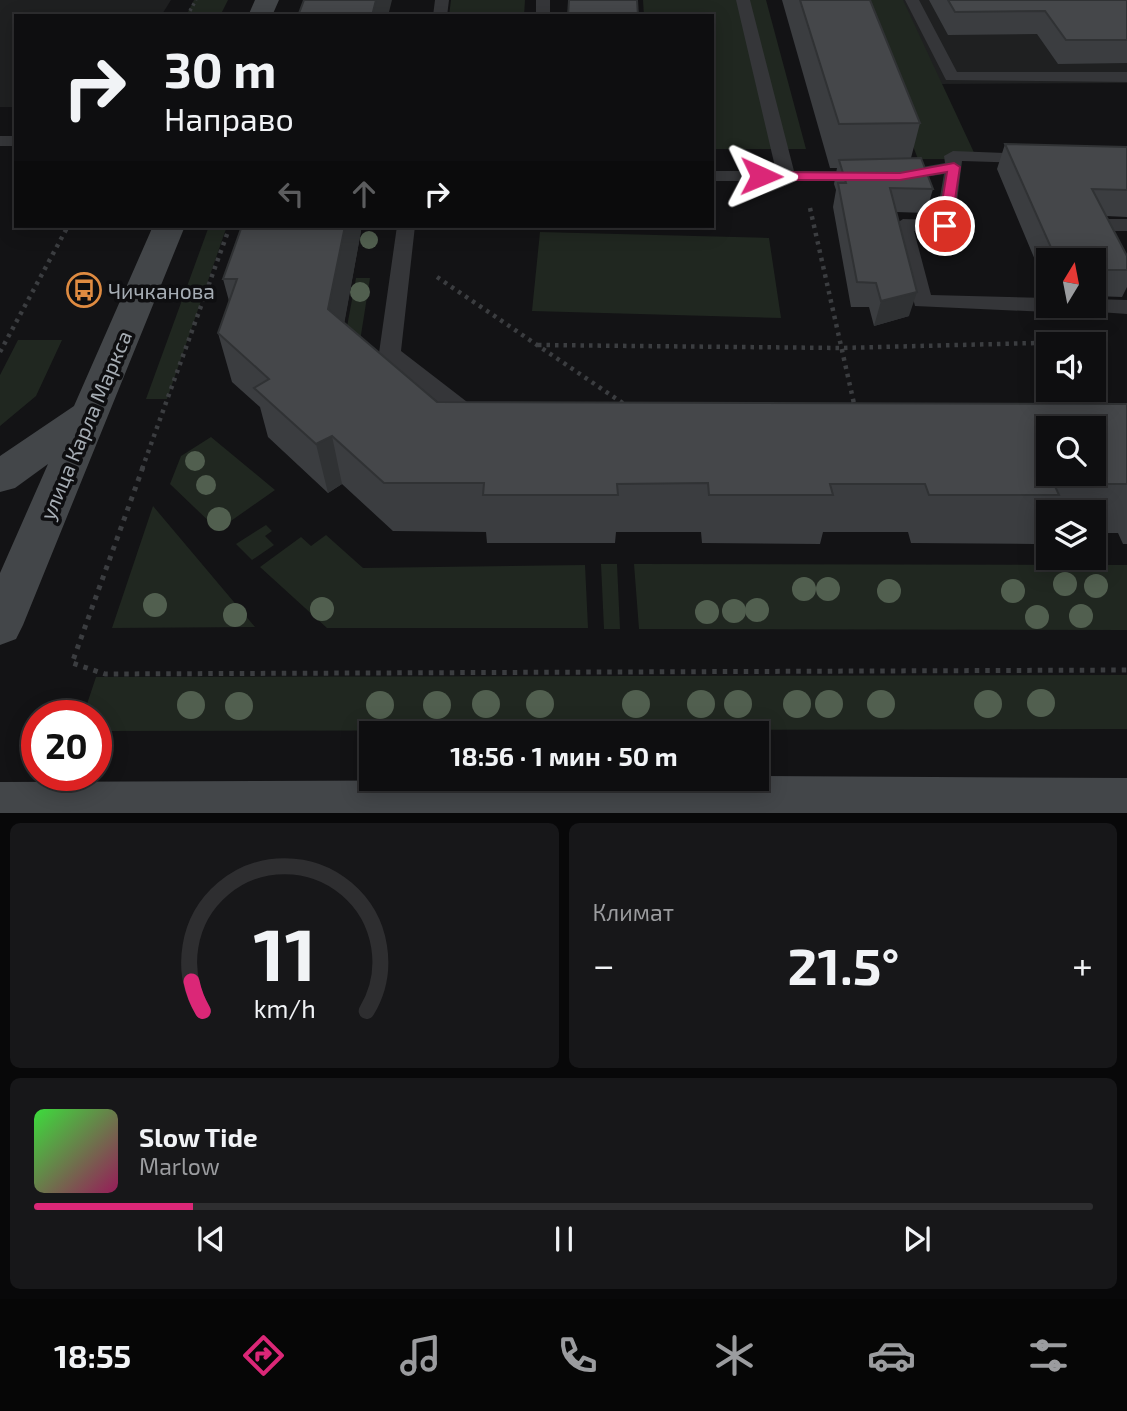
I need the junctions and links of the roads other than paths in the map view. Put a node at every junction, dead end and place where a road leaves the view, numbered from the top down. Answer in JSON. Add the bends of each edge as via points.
{"nodes":[{"id":1,"x":743,"y":0,"type":"edge"},
{"id":2,"x":912,"y":0,"type":"edge"},
{"id":3,"x":1127,"y":77,"type":"edge"},
{"id":4,"x":1046,"y":158,"type":"edge"},
{"id":5,"x":954,"y":167,"type":"junction"},
{"id":6,"x":714,"y":176,"type":"edge"},
{"id":7,"x":795,"y":176,"type":"junction"},
{"id":8,"x":1127,"y":225,"type":"edge"},
{"id":9,"x":168,"y":228,"type":"edge"},
{"id":10,"x":406,"y":228,"type":"edge"},
{"id":11,"x":1127,"y":281,"type":"edge"},
{"id":12,"x":1036,"y":305,"type":"edge"},
{"id":13,"x":1106,"y":306,"type":"edge"},
{"id":14,"x":1127,"y":307,"type":"edge"},
{"id":15,"x":91,"y":413,"type":"junction"},
{"id":16,"x":502,"y":421,"type":"edge"},
{"id":17,"x":0,"y":477,"type":"edge"},
{"id":18,"x":0,"y":625,"type":"edge"},
{"id":19,"x":1127,"y":804,"type":"edge"},
{"id":20,"x":744,"y":807,"type":"edge"},
{"id":21,"x":0,"y":808,"type":"edge"}],
"edges":[{"from":1,"to":7,"type":"lane"},
{"from":2,"to":3,"type":"lane","via":[[951,77]]},
{"from":4,"to":5,"type":"lane","via":[[953,156]]},
{"from":5,"to":7,"type":"lane","via":[[900,176]]},
{"from":5,"to":12,"type":"lane","via":[[945,226],[903,225],[922,301]]},
{"from":6,"to":7,"type":"lane"},
{"from":8,"to":11,"type":"lane","via":[[1098,225]]},
{"from":9,"to":15,"type":"main road","name":"улица Карла Маркса"},
{"from":10,"to":16,"type":"lane","via":[[390,353],[475,421]]},
{"from":13,"to":14,"type":"lane"},
{"from":15,"to":17,"type":"main road"},
{"from":15,"to":18,"type":"main road","name":"улица Карла Маркса"},
{"from":19,"to":20,"type":"main road"},
{"from":20,"to":21,"type":"main road"}]}
